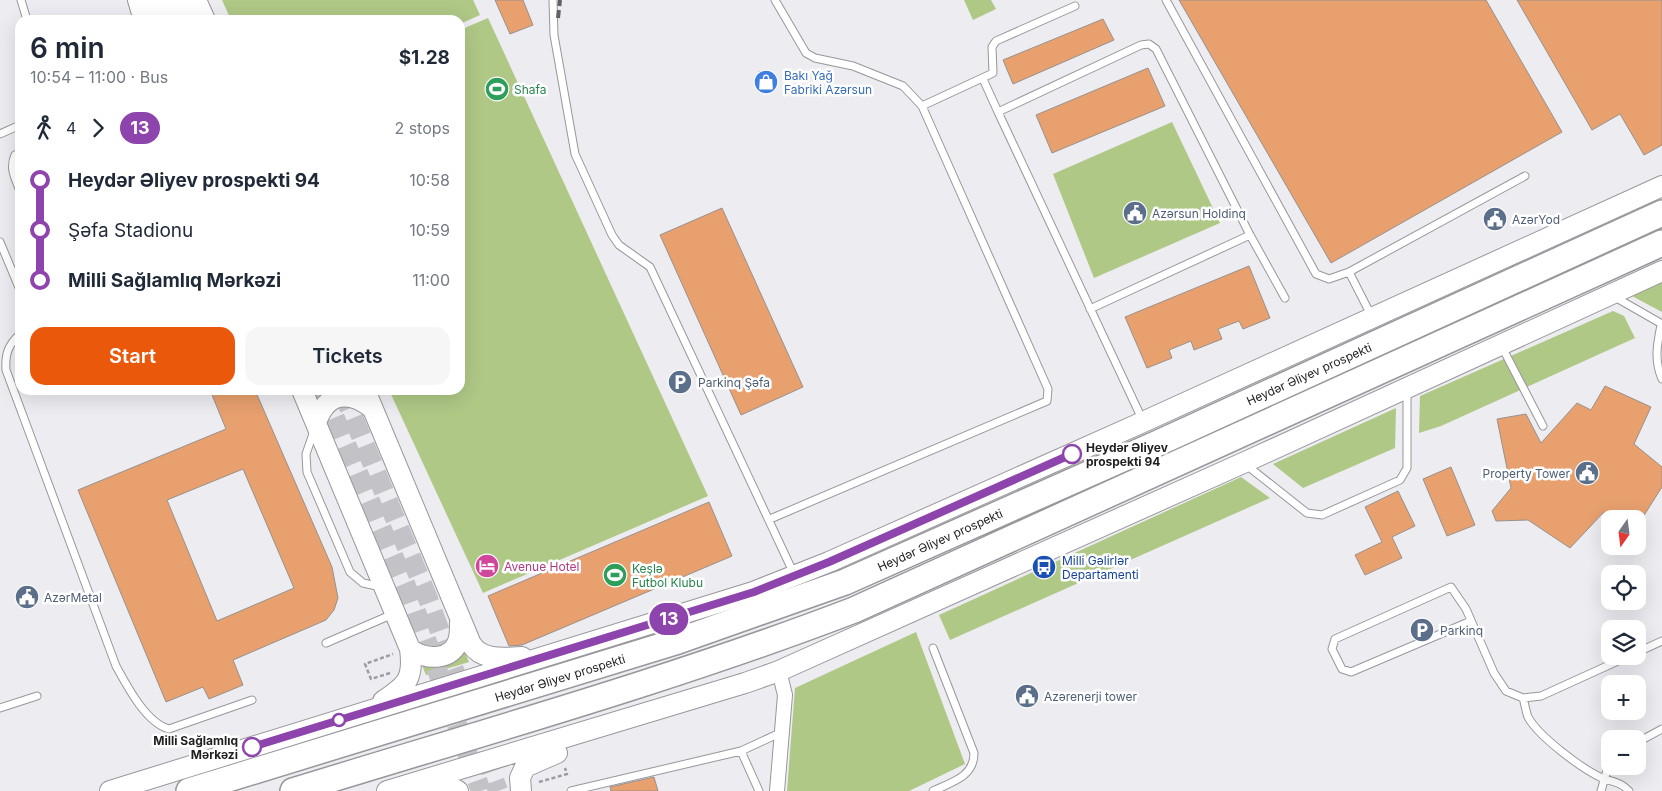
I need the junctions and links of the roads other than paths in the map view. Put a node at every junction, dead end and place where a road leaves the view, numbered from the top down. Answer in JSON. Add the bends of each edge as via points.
{"nodes":[{"id":1,"x":21,"y":0,"type":"edge"},
{"id":2,"x":138,"y":0,"type":"edge"},
{"id":3,"x":153,"y":0,"type":"edge"},
{"id":4,"x":176,"y":0,"type":"edge"},
{"id":5,"x":196,"y":0,"type":"edge"},
{"id":6,"x":553,"y":0,"type":"edge"},
{"id":7,"x":775,"y":0,"type":"edge"},
{"id":8,"x":1166,"y":0,"type":"edge"},
{"id":9,"x":1075,"y":6,"type":"dead end"},
{"id":10,"x":26,"y":15,"type":"edge"},
{"id":11,"x":142,"y":15,"type":"edge"},
{"id":12,"x":164,"y":15,"type":"edge"},
{"id":13,"x":182,"y":15,"type":"edge"},
{"id":14,"x":203,"y":15,"type":"edge"},
{"id":15,"x":983,"y":80,"type":"junction"},
{"id":16,"x":922,"y":106,"type":"junction"},
{"id":17,"x":998,"y":112,"type":"junction"},
{"id":18,"x":15,"y":127,"type":"edge"},
{"id":19,"x":0,"y":134,"type":"edge"},
{"id":20,"x":15,"y":156,"type":"edge"},
{"id":21,"x":1525,"y":176,"type":"dead end"},
{"id":22,"x":15,"y":180,"type":"edge"},
{"id":23,"x":1662,"y":186,"type":"edge"},
{"id":24,"x":1662,"y":213,"type":"edge"},
{"id":25,"x":1250,"y":235,"type":"junction"},
{"id":26,"x":0,"y":242,"type":"edge"},
{"id":27,"x":1662,"y":243,"type":"edge"},
{"id":28,"x":1662,"y":271,"type":"edge"},
{"id":29,"x":1349,"y":272,"type":"junction"},
{"id":30,"x":15,"y":278,"type":"edge"},
{"id":31,"x":1611,"y":294,"type":"junction"},
{"id":32,"x":1285,"y":298,"type":"dead end"},
{"id":33,"x":1090,"y":309,"type":"junction"},
{"id":34,"x":1372,"y":317,"type":"junction"},
{"id":35,"x":1661,"y":325,"type":"edge"},
{"id":36,"x":15,"y":338,"type":"edge"},
{"id":37,"x":1501,"y":344,"type":"junction"},
{"id":38,"x":1662,"y":379,"type":"edge"},
{"id":39,"x":1407,"y":386,"type":"junction"},
{"id":40,"x":15,"y":394,"type":"edge"},
{"id":41,"x":15,"y":395,"type":"edge"},
{"id":42,"x":304,"y":395,"type":"edge"},
{"id":43,"x":369,"y":399,"type":"edge"},
{"id":44,"x":1143,"y":422,"type":"junction"},
{"id":45,"x":316,"y":424,"type":"junction"},
{"id":46,"x":1543,"y":426,"type":"dead end"},
{"id":47,"x":1243,"y":463,"type":"junction"},
{"id":48,"x":770,"y":519,"type":"junction"},
{"id":49,"x":795,"y":576,"type":"junction"},
{"id":50,"x":386,"y":587,"type":"junction"},
{"id":51,"x":396,"y":612,"type":"junction"},
{"id":52,"x":1471,"y":621,"type":"junction"},
{"id":53,"x":460,"y":622,"type":"junction"},
{"id":54,"x":1662,"y":641,"type":"edge"},
{"id":55,"x":326,"y":643,"type":"dead end"},
{"id":56,"x":934,"y":648,"type":"dead end"},
{"id":57,"x":1646,"y":648,"type":"edge"},
{"id":58,"x":410,"y":649,"type":"junction"},
{"id":59,"x":549,"y":656,"type":"junction"},
{"id":60,"x":1609,"y":665,"type":"edge"},
{"id":61,"x":779,"y":671,"type":"junction"},
{"id":62,"x":746,"y":683,"type":"junction"},
{"id":63,"x":38,"y":696,"type":"dead end"},
{"id":64,"x":1523,"y":698,"type":"junction"},
{"id":65,"x":252,"y":700,"type":"dead end"},
{"id":66,"x":0,"y":708,"type":"edge"},
{"id":67,"x":368,"y":711,"type":"junction"},
{"id":68,"x":1662,"y":729,"type":"edge"},
{"id":69,"x":783,"y":732,"type":"junction"},
{"id":70,"x":1646,"y":738,"type":"edge"},
{"id":71,"x":741,"y":751,"type":"junction"},
{"id":72,"x":1605,"y":775,"type":"edge"},
{"id":73,"x":1604,"y":779,"type":"junction"},
{"id":74,"x":530,"y":787,"type":"edge"},
{"id":75,"x":394,"y":789,"type":"edge"},
{"id":76,"x":110,"y":791,"type":"edge"},
{"id":77,"x":189,"y":791,"type":"edge"},
{"id":78,"x":294,"y":791,"type":"edge"},
{"id":79,"x":458,"y":791,"type":"edge"},
{"id":80,"x":571,"y":791,"type":"edge"},
{"id":81,"x":759,"y":791,"type":"edge"},
{"id":82,"x":777,"y":791,"type":"edge"},
{"id":83,"x":933,"y":791,"type":"edge"},
{"id":84,"x":1601,"y":791,"type":"edge"},
{"id":85,"x":1629,"y":791,"type":"edge"}],
"edges":[{"from":1,"to":10,"type":"lane"},
{"from":2,"to":11,"type":"main road"},
{"from":3,"to":12,"type":"main road"},
{"from":4,"to":13,"type":"main road"},
{"from":5,"to":14,"type":"main road"},
{"from":6,"to":48,"type":"lane","via":[[554,35],[575,154],[612,235],[619,245],[650,268]]},
{"from":7,"to":16,"type":"lane","via":[[806,53],[853,66],[903,86]]},
{"from":8,"to":29,"type":"lane","via":[[1316,274],[1329,279]]},
{"from":9,"to":15,"type":"lane","via":[[996,41],[992,48],[993,73]]},
{"from":15,"to":16,"type":"lane"},
{"from":15,"to":17,"type":"lane"},
{"from":16,"to":48,"type":"lane","via":[[1049,396],[1047,401]]},
{"from":17,"to":25,"type":"lane","via":[[1149,44],[1156,49]]},
{"from":17,"to":33,"type":"lane"},
{"from":18,"to":19,"type":"lane"},
{"from":20,"to":22,"type":"lane","via":[[11,162]]},
{"from":21,"to":29,"type":"lane"},
{"from":23,"to":34,"type":"main road"},
{"from":24,"to":77,"type":"highway","name":"Heydər Əliyev prospekti","via":[[845,582],[678,641]]},
{"from":25,"to":32,"type":"lane"},
{"from":25,"to":33,"type":"lane"},
{"from":26,"to":30,"type":"lane"},
{"from":27,"to":78,"type":"highway","via":[[854,610],[684,671]]},
{"from":28,"to":31,"type":"main road"},
{"from":29,"to":34,"type":"lane"},
{"from":31,"to":35,"type":"lane"},
{"from":31,"to":37,"type":"main road"},
{"from":33,"to":44,"type":"lane","via":[[1135,399]]},
{"from":34,"to":44,"type":"main road"},
{"from":35,"to":38,"type":"lane","via":[[1655,354]]},
{"from":36,"to":40,"type":"lane","via":[[5,356],[6,370]]},
{"from":37,"to":39,"type":"main road"},
{"from":37,"to":46,"type":"lane"},
{"from":39,"to":47,"type":"main road"},
{"from":39,"to":47,"type":"lane","via":[[1407,468],[1400,480],[1322,515],[1307,513]]},
{"from":41,"to":65,"type":"lane","via":[[116,666],[132,696],[161,727],[169,729]]},
{"from":42,"to":45,"type":"main road"},
{"from":43,"to":45,"type":"main road","via":[[343,396],[334,399],[324,406]]},
{"from":43,"to":53,"type":"main road"},
{"from":44,"to":49,"type":"main road"},
{"from":45,"to":50,"type":"main road"},
{"from":45,"to":50,"type":"lane","via":[[306,454],[307,472],[350,572],[363,583]]},
{"from":47,"to":61,"type":"main road"},
{"from":48,"to":49,"type":"lane"},
{"from":49,"to":59,"type":"main road","via":[[754,592]]},
{"from":50,"to":51,"type":"main road"},
{"from":51,"to":55,"type":"lane"},
{"from":51,"to":58,"type":"main road"},
{"from":52,"to":52,"type":"lane","via":[[1455,590],[1446,587],[1335,639],[1332,649],[1342,669],[1351,672]]},
{"from":52,"to":64,"type":"lane","via":[[1506,691]]},
{"from":53,"to":58,"type":"main road","via":[[459,638],[450,652],[426,658]]},
{"from":53,"to":59,"type":"main road","via":[[475,650],[482,655],[504,658]]},
{"from":54,"to":57,"type":"lane"},
{"from":56,"to":83,"type":"lane","via":[[974,753],[974,762],[965,776]]},
{"from":58,"to":67,"type":"main road","via":[[412,661],[408,682]]},
{"from":59,"to":67,"type":"main road"},
{"from":60,"to":64,"type":"lane","via":[[1541,696]]},
{"from":61,"to":62,"type":"main road"},
{"from":61,"to":69,"type":"street","via":[[785,695]]},
{"from":62,"to":74,"type":"main road","via":[[529,763],[521,772]]},
{"from":62,"to":75,"type":"main road"},
{"from":63,"to":66,"type":"lane"},
{"from":64,"to":73,"type":"lane","via":[[1528,717],[1547,738],[1578,765]]},
{"from":67,"to":76,"type":"main road"},
{"from":68,"to":70,"type":"lane"},
{"from":69,"to":71,"type":"lane"},
{"from":69,"to":82,"type":"street"},
{"from":71,"to":80,"type":"lane"},
{"from":71,"to":81,"type":"lane"},
{"from":72,"to":73,"type":"lane"},
{"from":73,"to":84,"type":"lane"},
{"from":73,"to":85,"type":"lane","via":[[1624,785]]},
{"from":75,"to":79,"type":"main road","via":[[440,784]]}]}
